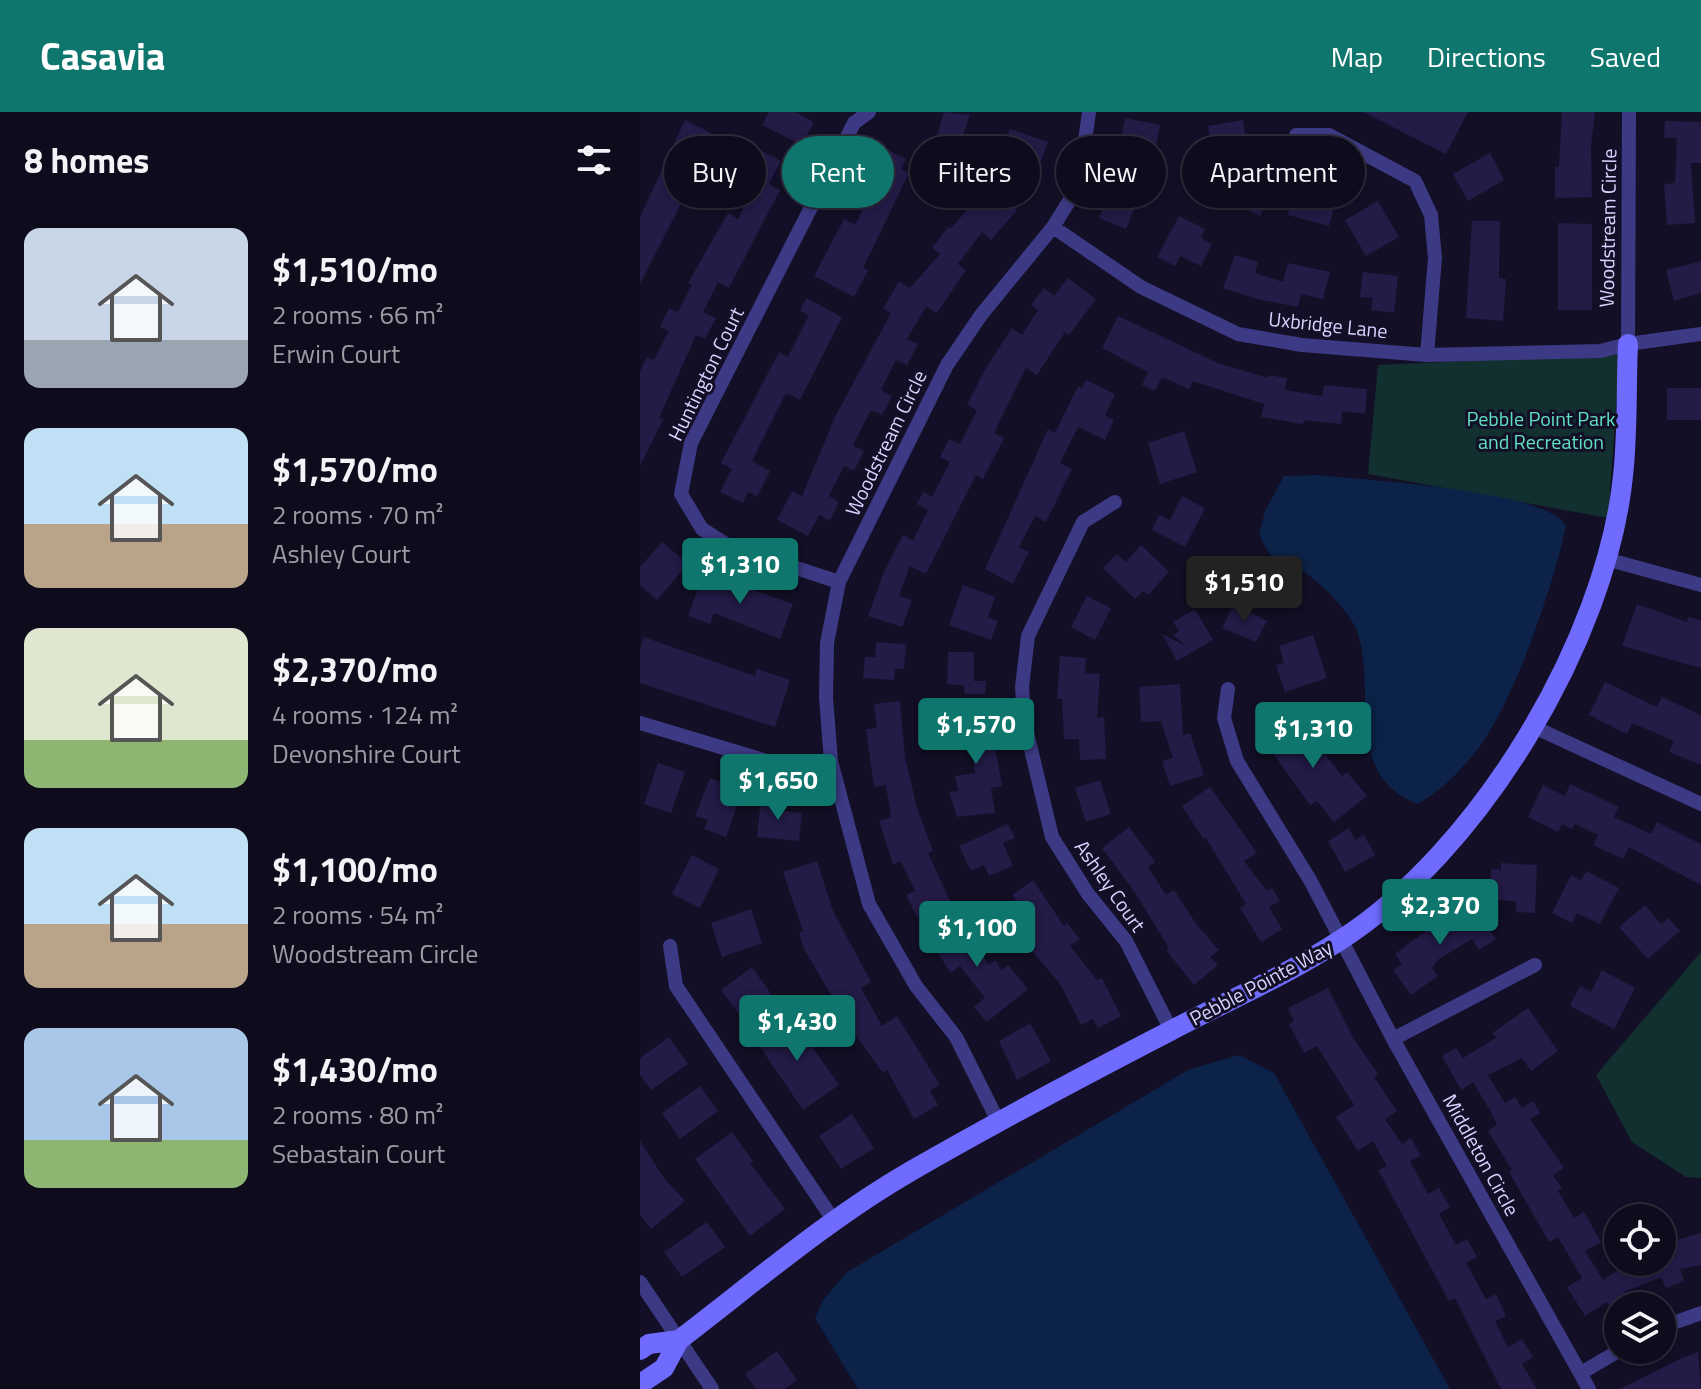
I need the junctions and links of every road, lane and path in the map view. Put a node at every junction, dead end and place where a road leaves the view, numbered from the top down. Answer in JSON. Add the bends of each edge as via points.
{"nodes":[{"id":1,"x":869,"y":112,"type":"edge"},
{"id":2,"x":1089,"y":112,"type":"edge"},
{"id":3,"x":1629,"y":112,"type":"edge"},
{"id":4,"x":1296,"y":135,"type":"dead end"},
{"id":5,"x":1053,"y":227,"type":"junction"},
{"id":6,"x":1701,"y":334,"type":"edge"},
{"id":7,"x":1628,"y":344,"type":"junction"},
{"id":8,"x":1427,"y":355,"type":"junction"},
{"id":9,"x":1115,"y":502,"type":"dead end"},
{"id":10,"x":1606,"y":559,"type":"junction"},
{"id":11,"x":839,"y":582,"type":"junction"},
{"id":12,"x":1701,"y":585,"type":"edge"},
{"id":13,"x":1228,"y":689,"type":"dead end"},
{"id":14,"x":640,"y":723,"type":"edge"},
{"id":15,"x":1536,"y":728,"type":"junction"},
{"id":16,"x":831,"y":761,"type":"junction"},
{"id":17,"x":1701,"y":804,"type":"edge"},
{"id":18,"x":1342,"y":939,"type":"junction"},
{"id":19,"x":670,"y":946,"type":"dead end"},
{"id":20,"x":1535,"y":965,"type":"dead end"},
{"id":21,"x":1171,"y":1030,"type":"junction"},
{"id":22,"x":1393,"y":1039,"type":"junction"},
{"id":23,"x":999,"y":1123,"type":"junction"},
{"id":24,"x":834,"y":1221,"type":"junction"},
{"id":25,"x":640,"y":1282,"type":"edge"},
{"id":26,"x":1701,"y":1313,"type":"edge"},
{"id":27,"x":1676,"y":1322,"type":"edge"},
{"id":28,"x":679,"y":1340,"type":"junction"},
{"id":29,"x":640,"y":1350,"type":"edge"},
{"id":30,"x":1604,"y":1359,"type":"edge"},
{"id":31,"x":1581,"y":1373,"type":"junction"},
{"id":32,"x":640,"y":1384,"type":"edge"},
{"id":33,"x":712,"y":1389,"type":"edge"},
{"id":34,"x":1589,"y":1389,"type":"edge"}],
"edges":[{"from":1,"to":11,"type":"street","name":"Huntington Court","via":[[854,123],[691,443],[681,494],[702,529],[729,546]]},
{"from":2,"to":5,"type":"street","name":"Woodstream Circle","via":[[1071,198]]},
{"from":3,"to":7,"type":"street","name":"Woodstream Circle"},
{"from":4,"to":8,"type":"street","via":[[1329,135],[1415,181],[1431,215],[1435,258]]},
{"from":5,"to":8,"type":"street","name":"Uxbridge Lane","via":[[1141,287],[1238,334]]},
{"from":5,"to":11,"type":"street","name":"Woodstream Circle","via":[[947,365]]},
{"from":6,"to":7,"type":"street","name":"Uxbridge Lane"},
{"from":7,"to":8,"type":"street","name":"Uxbridge Lane","via":[[1600,351]]},
{"from":7,"to":10,"type":"street","name":"Pebble Pointe Way","via":[[1623,478]]},
{"from":9,"to":21,"type":"street","name":"Ashley Court","via":[[1083,522],[1028,636],[1024,720],[1052,837],[1126,941]]},
{"from":10,"to":12,"type":"street"},
{"from":10,"to":15,"type":"street","name":"Pebble Pointe Way"},
{"from":11,"to":16,"type":"street","name":"Woodstream Circle","via":[[827,643]]},
{"from":13,"to":18,"type":"street","name":"Middleton Circle","via":[[1224,718],[1237,761]]},
{"from":14,"to":16,"type":"street","via":[[787,767]]},
{"from":15,"to":17,"type":"street"},
{"from":15,"to":18,"type":"street","name":"Pebble Pointe Way","via":[[1479,810],[1409,883]]},
{"from":16,"to":23,"type":"street","name":"Woodstream Circle","via":[[869,904],[916,986],[956,1037]]},
{"from":18,"to":21,"type":"street","name":"Pebble Pointe Way"},
{"from":18,"to":22,"type":"street","name":"Middleton Circle"},
{"from":19,"to":24,"type":"street","via":[[676,986]]},
{"from":20,"to":22,"type":"street"},
{"from":21,"to":23,"type":"street","name":"Pebble Pointe Way"},
{"from":22,"to":31,"type":"street","name":"Middleton Circle"},
{"from":23,"to":24,"type":"street","name":"Pebble Pointe Way"},
{"from":24,"to":28,"type":"street","name":"Pebble Pointe Way"},
{"from":25,"to":28,"type":"street"},
{"from":26,"to":27,"type":"street"},
{"from":28,"to":29,"type":"street","name":"Pebble Pointe Way"},
{"from":28,"to":32,"type":"street","name":"Pebble Pointe Way","via":[[664,1368]]},
{"from":28,"to":33,"type":"street"},
{"from":30,"to":31,"type":"street"},
{"from":31,"to":34,"type":"street","name":"Middleton Circle"}]}
